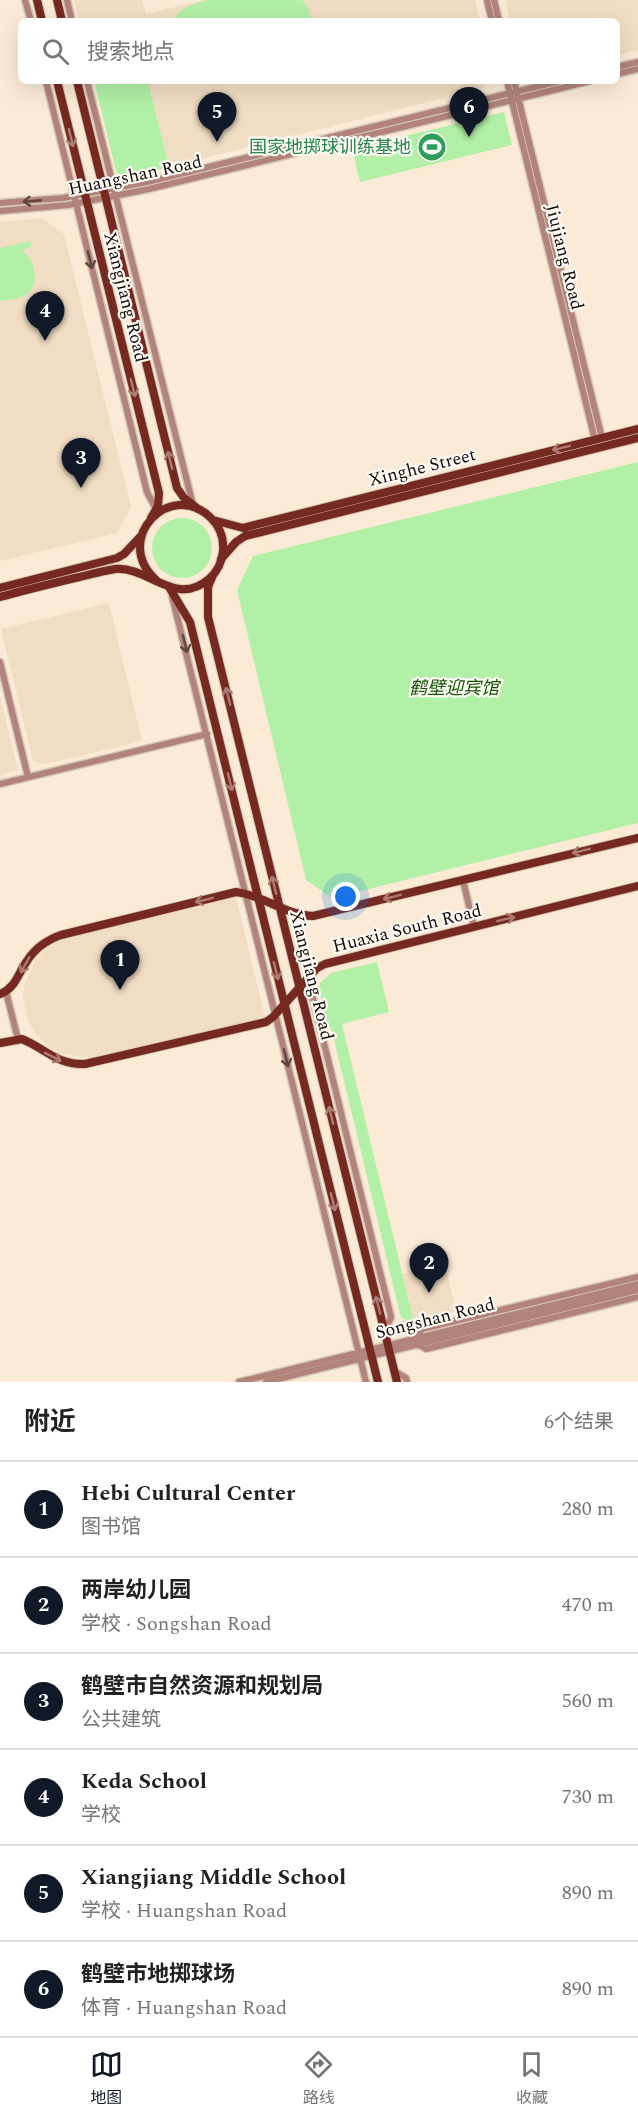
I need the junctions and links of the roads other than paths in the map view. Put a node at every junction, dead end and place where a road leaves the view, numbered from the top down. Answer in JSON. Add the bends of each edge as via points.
{"nodes":[{"id":1,"x":25,"y":0,"type":"edge"},
{"id":2,"x":37,"y":0,"type":"edge"},
{"id":3,"x":57,"y":0,"type":"edge"},
{"id":4,"x":67,"y":0,"type":"edge"},
{"id":5,"x":487,"y":0,"type":"edge"},
{"id":6,"x":494,"y":0,"type":"edge"},
{"id":7,"x":30,"y":18,"type":"edge"},
{"id":8,"x":41,"y":18,"type":"edge"},
{"id":9,"x":61,"y":18,"type":"edge"},
{"id":10,"x":71,"y":18,"type":"edge"},
{"id":11,"x":491,"y":18,"type":"edge"},
{"id":12,"x":498,"y":18,"type":"edge"},
{"id":13,"x":638,"y":62,"type":"edge"},
{"id":14,"x":620,"y":66,"type":"edge"},
{"id":15,"x":638,"y":69,"type":"edge"},
{"id":16,"x":620,"y":73,"type":"edge"},
{"id":17,"x":47,"y":84,"type":"edge"},
{"id":18,"x":58,"y":84,"type":"edge"},
{"id":19,"x":77,"y":84,"type":"edge"},
{"id":20,"x":88,"y":84,"type":"edge"},
{"id":21,"x":508,"y":84,"type":"edge"},
{"id":22,"x":514,"y":84,"type":"edge"},
{"id":23,"x":551,"y":84,"type":"edge"},
{"id":24,"x":575,"y":84,"type":"edge"},
{"id":25,"x":514,"y":96,"type":"junction"},
{"id":26,"x":114,"y":192,"type":"junction"},
{"id":27,"x":105,"y":194,"type":"junction"},
{"id":28,"x":75,"y":196,"type":"junction"},
{"id":29,"x":86,"y":198,"type":"junction"},
{"id":30,"x":0,"y":203,"type":"edge"},
{"id":31,"x":77,"y":204,"type":"junction"},
{"id":32,"x":0,"y":212,"type":"edge"},
{"id":33,"x":638,"y":429,"type":"edge"},
{"id":34,"x":638,"y":438,"type":"edge"},
{"id":35,"x":598,"y":439,"type":"junction"},
{"id":36,"x":195,"y":507,"type":"junction"},
{"id":37,"x":156,"y":509,"type":"junction"},
{"id":38,"x":151,"y":518,"type":"junction"},
{"id":39,"x":213,"y":520,"type":"junction"},
{"id":40,"x":142,"y":535,"type":"junction"},
{"id":41,"x":222,"y":559,"type":"junction"},
{"id":42,"x":213,"y":575,"type":"junction"},
{"id":43,"x":156,"y":580,"type":"junction"},
{"id":44,"x":169,"y":587,"type":"junction"},
{"id":45,"x":0,"y":588,"type":"edge"},
{"id":46,"x":0,"y":597,"type":"edge"},
{"id":47,"x":0,"y":662,"type":"edge"},
{"id":48,"x":207,"y":734,"type":"junction"},
{"id":49,"x":28,"y":777,"type":"junction"},
{"id":50,"x":0,"y":784,"type":"edge"},
{"id":51,"x":638,"y":837,"type":"edge"},
{"id":52,"x":463,"y":880,"type":"junction"},
{"id":53,"x":638,"y":886,"type":"edge"},
{"id":54,"x":246,"y":894,"type":"junction"},
{"id":55,"x":259,"y":899,"type":"junction"},
{"id":56,"x":280,"y":907,"type":"junction"},
{"id":57,"x":474,"y":927,"type":"junction"},
{"id":58,"x":308,"y":978,"type":"junction"},
{"id":59,"x":300,"y":987,"type":"junction"},
{"id":60,"x":3,"y":993,"type":"edge"},
{"id":61,"x":285,"y":1004,"type":"junction"},
{"id":62,"x":275,"y":1015,"type":"junction"},
{"id":63,"x":18,"y":1039,"type":"junction"},
{"id":64,"x":0,"y":1043,"type":"edge"},
{"id":65,"x":638,"y":1276,"type":"edge"},
{"id":66,"x":638,"y":1284,"type":"edge"},
{"id":67,"x":638,"y":1290,"type":"edge"},
{"id":68,"x":638,"y":1298,"type":"edge"},
{"id":69,"x":384,"y":1332,"type":"junction"},
{"id":70,"x":417,"y":1341,"type":"junction"},
{"id":71,"x":388,"y":1348,"type":"junction"},
{"id":72,"x":370,"y":1353,"type":"junction"},
{"id":73,"x":360,"y":1356,"type":"junction"},
{"id":74,"x":394,"y":1371,"type":"junction"},
{"id":75,"x":239,"y":1382,"type":"edge"},
{"id":76,"x":266,"y":1382,"type":"edge"},
{"id":77,"x":366,"y":1382,"type":"edge"},
{"id":78,"x":378,"y":1382,"type":"edge"},
{"id":79,"x":397,"y":1382,"type":"edge"},
{"id":80,"x":407,"y":1382,"type":"edge"}],
"edges":[{"from":1,"to":7,"type":"street"},
{"from":2,"to":8,"type":"main road"},
{"from":3,"to":9,"type":"main road"},
{"from":4,"to":10,"type":"street"},
{"from":5,"to":11,"type":"street"},
{"from":6,"to":12,"type":"street"},
{"from":13,"to":14,"type":"street"},
{"from":15,"to":16,"type":"street"},
{"from":17,"to":28,"type":"street"},
{"from":18,"to":29,"type":"main road","name":"Xiangjiang Road","one_way":true},
{"from":19,"to":27,"type":"main road","name":"Xiangjiang Road"},
{"from":20,"to":26,"type":"street"},
{"from":21,"to":25,"type":"street","name":"Jiujiang Road"},
{"from":22,"to":25,"type":"street","name":"Jiujiang Road"},
{"from":23,"to":25,"type":"street","name":"Huangshan Road"},
{"from":24,"to":25,"type":"street","name":"Huangshan Road"},
{"from":25,"to":26,"type":"street","name":"Huangshan Road"},
{"from":25,"to":35,"type":"street","name":"Jiujiang Road"},
{"from":26,"to":27,"type":"street","name":"Huangshan Road"},
{"from":26,"to":36,"type":"street"},
{"from":27,"to":29,"type":"street","name":"Huangshan Road"},
{"from":36,"to":27,"type":"main road","name":"Xiangjiang Road","one_way":true,"via":[[177,488]]},
{"from":28,"to":29,"type":"street","name":"Huangshan Road"},
{"from":28,"to":30,"type":"street","name":"Huangshan Road","one_way":true},
{"from":28,"to":31,"type":"street"},
{"from":29,"to":31,"type":"street","name":"Huangshan Road"},
{"from":29,"to":37,"type":"main road","name":"Xiangjiang Road","one_way":true,"via":[[159,493]]},
{"from":31,"to":32,"type":"street","name":"Huangshan Road"},
{"from":31,"to":37,"type":"street","one_way":true,"via":[[147,492]]},
{"from":33,"to":35,"type":"main road","name":"Xinghe Street"},
{"from":34,"to":41,"type":"main road","name":"Xinghe Street","via":[[245,536]]},
{"from":35,"to":39,"type":"main road","name":"Xinghe Street","one_way":true,"via":[[243,528]]},
{"from":36,"to":38,"type":"main road","via":[[173,506]]},
{"from":36,"to":39,"type":"main road"},
{"from":37,"to":38,"type":"main road","name":"Xiangjiang Road"},
{"from":38,"to":40,"type":"main road"},
{"from":39,"to":41,"type":"main road","via":[[221,536]]},
{"from":40,"to":43,"type":"main road","via":[[142,560]]},
{"from":40,"to":45,"type":"main road","via":[[117,558]]},
{"from":41,"to":42,"type":"main road"},
{"from":42,"to":44,"type":"main road","via":[[192,588]]},
{"from":56,"to":42,"type":"main road","name":"Xiangjiang Road","one_way":true,"via":[[208,617],[208,587]]},
{"from":43,"to":44,"type":"main road"},
{"from":43,"to":46,"type":"main road","via":[[119,569]]},
{"from":44,"to":48,"type":"street","one_way":true},
{"from":44,"to":55,"type":"main road","name":"Xiangjiang Road","one_way":true,"via":[[190,622]]},
{"from":47,"to":49,"type":"street"},
{"from":48,"to":49,"type":"street"},
{"from":48,"to":54,"type":"street"},
{"from":49,"to":50,"type":"street"},
{"from":51,"to":52,"type":"main road","name":"Huaxia South Road","one_way":true},
{"from":52,"to":56,"type":"main road","name":"Huaxia South Road","one_way":true,"via":[[313,916]]},
{"from":52,"to":57,"type":"street"},
{"from":57,"to":53,"type":"main road","name":"Huaxia South Road","one_way":true},
{"from":54,"to":55,"type":"main road","name":"Huaxia South Road"},
{"from":54,"to":60,"type":"main road","name":"Huaxia South Road","one_way":true,"via":[[236,892],[61,934],[34,951]]},
{"from":54,"to":62,"type":"street"},
{"from":55,"to":56,"type":"main road","name":"Huaxia South Road"},
{"from":55,"to":61,"type":"main road","name":"Xiangjiang Road","one_way":true},
{"from":56,"to":59,"type":"main road","name":"Xiangjiang Road"},
{"from":57,"to":58,"type":"main road","name":"Huaxia South Road","via":[[325,964]]},
{"from":58,"to":59,"type":"main road","name":"Huaxia South Road"},
{"from":58,"to":69,"type":"street","via":[[391,1317]]},
{"from":59,"to":61,"type":"main road","name":"Huaxia South Road"},
{"from":69,"to":59,"type":"main road","name":"Xiangjiang Road","one_way":true},
{"from":60,"to":63,"type":"street"},
{"from":61,"to":62,"type":"main road","name":"Huaxia South Road"},
{"from":61,"to":72,"type":"main road","name":"Xiangjiang Road","one_way":true},
{"from":63,"to":62,"type":"main road","name":"Huaxia South Road","one_way":true,"via":[[57,1060],[85,1064],[266,1022]]},
{"from":62,"to":73,"type":"street","one_way":true},
{"from":63,"to":64,"type":"main road"},
{"from":65,"to":70,"type":"street","via":[[422,1329]]},
{"from":66,"to":70,"type":"street","name":"Songshan Road"},
{"from":67,"to":70,"type":"street","name":"Songshan Road"},
{"from":68,"to":70,"type":"street","via":[[426,1349]]},
{"from":69,"to":71,"type":"main road","name":"Xiangjiang Road"},
{"from":70,"to":71,"type":"street","name":"Songshan Road"},
{"from":71,"to":72,"type":"street","name":"Songshan Road"},
{"from":71,"to":74,"type":"main road","name":"Xiangjiang Road"},
{"from":72,"to":73,"type":"street","name":"Songshan Road"},
{"from":72,"to":78,"type":"main road","name":"Xiangjiang Road"},
{"from":73,"to":75,"type":"street","name":"Songshan Road"},
{"from":73,"to":76,"type":"street","name":"Songshan Road"},
{"from":73,"to":77,"type":"street"},
{"from":74,"to":79,"type":"main road","name":"Xiangjiang Road"},
{"from":74,"to":80,"type":"street"}]}
